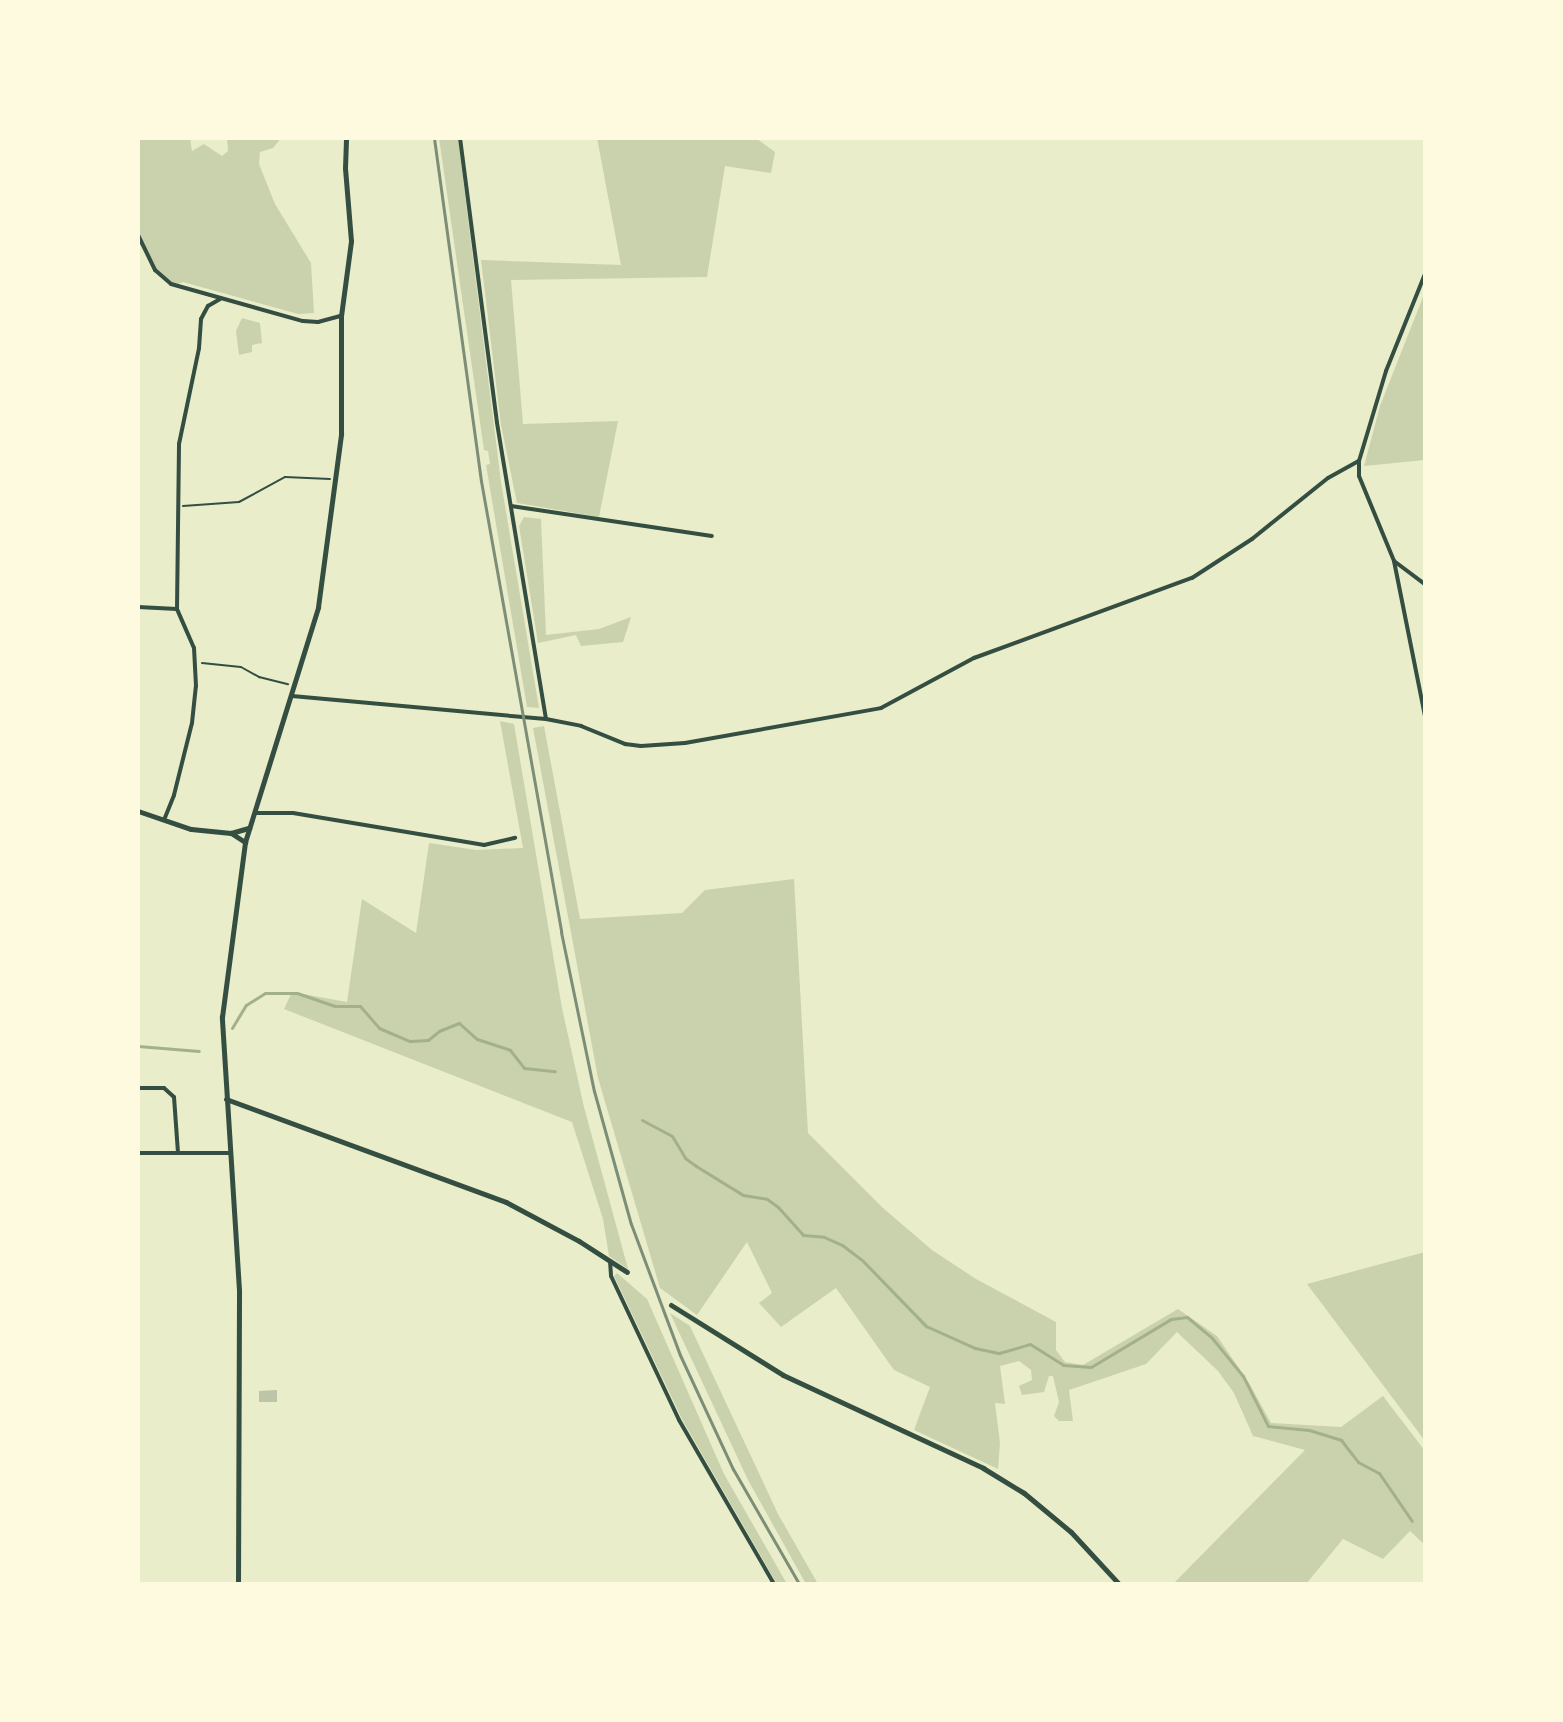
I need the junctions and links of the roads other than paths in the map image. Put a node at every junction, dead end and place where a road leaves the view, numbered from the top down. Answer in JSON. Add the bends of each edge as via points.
{"nodes":[{"id":1,"x":346,"y":138,"type":"edge"},
{"id":2,"x":460,"y":138,"type":"edge"},
{"id":3,"x":138,"y":235,"type":"edge"},
{"id":4,"x":1425,"y":274,"type":"edge"},
{"id":5,"x":220,"y":299,"type":"junction"},
{"id":6,"x":341,"y":316,"type":"junction"},
{"id":7,"x":1359,"y":461,"type":"junction"},
{"id":8,"x":511,"y":506,"type":"junction"},
{"id":9,"x":712,"y":536,"type":"dead end"},
{"id":10,"x":1394,"y":561,"type":"junction"},
{"id":11,"x":1425,"y":584,"type":"edge"},
{"id":12,"x":138,"y":607,"type":"edge"},
{"id":13,"x":177,"y":609,"type":"junction"},
{"id":14,"x":292,"y":696,"type":"junction"},
{"id":15,"x":1425,"y":716,"type":"edge"},
{"id":16,"x":546,"y":719,"type":"junction"},
{"id":17,"x":138,"y":811,"type":"edge"},
{"id":18,"x":255,"y":813,"type":"junction"},
{"id":19,"x":164,"y":820,"type":"junction"},
{"id":20,"x":250,"y":827,"type":"junction"},
{"id":21,"x":231,"y":833,"type":"junction"},
{"id":22,"x":515,"y":838,"type":"dead end"},
{"id":23,"x":245,"y":842,"type":"junction"},
{"id":24,"x":138,"y":1088,"type":"edge"},
{"id":25,"x":226,"y":1099,"type":"junction"},
{"id":26,"x":138,"y":1153,"type":"edge"},
{"id":27,"x":178,"y":1153,"type":"junction"},
{"id":28,"x":229,"y":1153,"type":"junction"},
{"id":29,"x":610,"y":1261,"type":"junction"},
{"id":30,"x":627,"y":1272,"type":"dead end"},
{"id":31,"x":671,"y":1305,"type":"dead end"},
{"id":32,"x":238,"y":1584,"type":"edge"},
{"id":33,"x":774,"y":1584,"type":"edge"},
{"id":34,"x":1119,"y":1584,"type":"edge"}],
"edges":[{"from":1,"to":6,"type":"street","via":[[351,241]]},
{"from":2,"to":8,"type":"street"},
{"from":3,"to":5,"type":"street","via":[[164,279]]},
{"from":4,"to":7,"type":"street","via":[[1386,371]]},
{"from":5,"to":6,"type":"street","via":[[311,322]]},
{"from":5,"to":13,"type":"street","via":[[201,319],[179,444]]},
{"from":6,"to":14,"type":"street","via":[[341,434],[318,607]]},
{"from":7,"to":10,"type":"street","via":[[1359,476]]},
{"from":7,"to":16,"type":"street","via":[[1192,578],[974,658],[863,713],[669,746],[625,744]]},
{"from":8,"to":9,"type":"street"},
{"from":8,"to":16,"type":"street"},
{"from":10,"to":11,"type":"street"},
{"from":10,"to":15,"type":"street"},
{"from":12,"to":13,"type":"street"},
{"from":13,"to":19,"type":"street","via":[[197,662],[192,723]]},
{"from":14,"to":16,"type":"street"},
{"from":14,"to":18,"type":"street"},
{"from":17,"to":19,"type":"street"},
{"from":18,"to":20,"type":"street"},
{"from":18,"to":22,"type":"street","via":[[293,813],[484,845]]},
{"from":19,"to":21,"type":"street"},
{"from":20,"to":21,"type":"street"},
{"from":20,"to":23,"type":"street"},
{"from":21,"to":23,"type":"street"},
{"from":23,"to":25,"type":"street","via":[[222,1017]]},
{"from":24,"to":27,"type":"street","via":[[164,1088],[174,1097]]},
{"from":25,"to":28,"type":"street"},
{"from":25,"to":29,"type":"street","via":[[506,1202]]},
{"from":26,"to":27,"type":"street"},
{"from":27,"to":28,"type":"street"},
{"from":28,"to":32,"type":"street","via":[[239,1290]]},
{"from":29,"to":30,"type":"street"},
{"from":29,"to":33,"type":"street","via":[[611,1276],[679,1420]]},
{"from":31,"to":34,"type":"street","via":[[783,1375],[983,1468],[1024,1493],[1071,1532]]}]}
